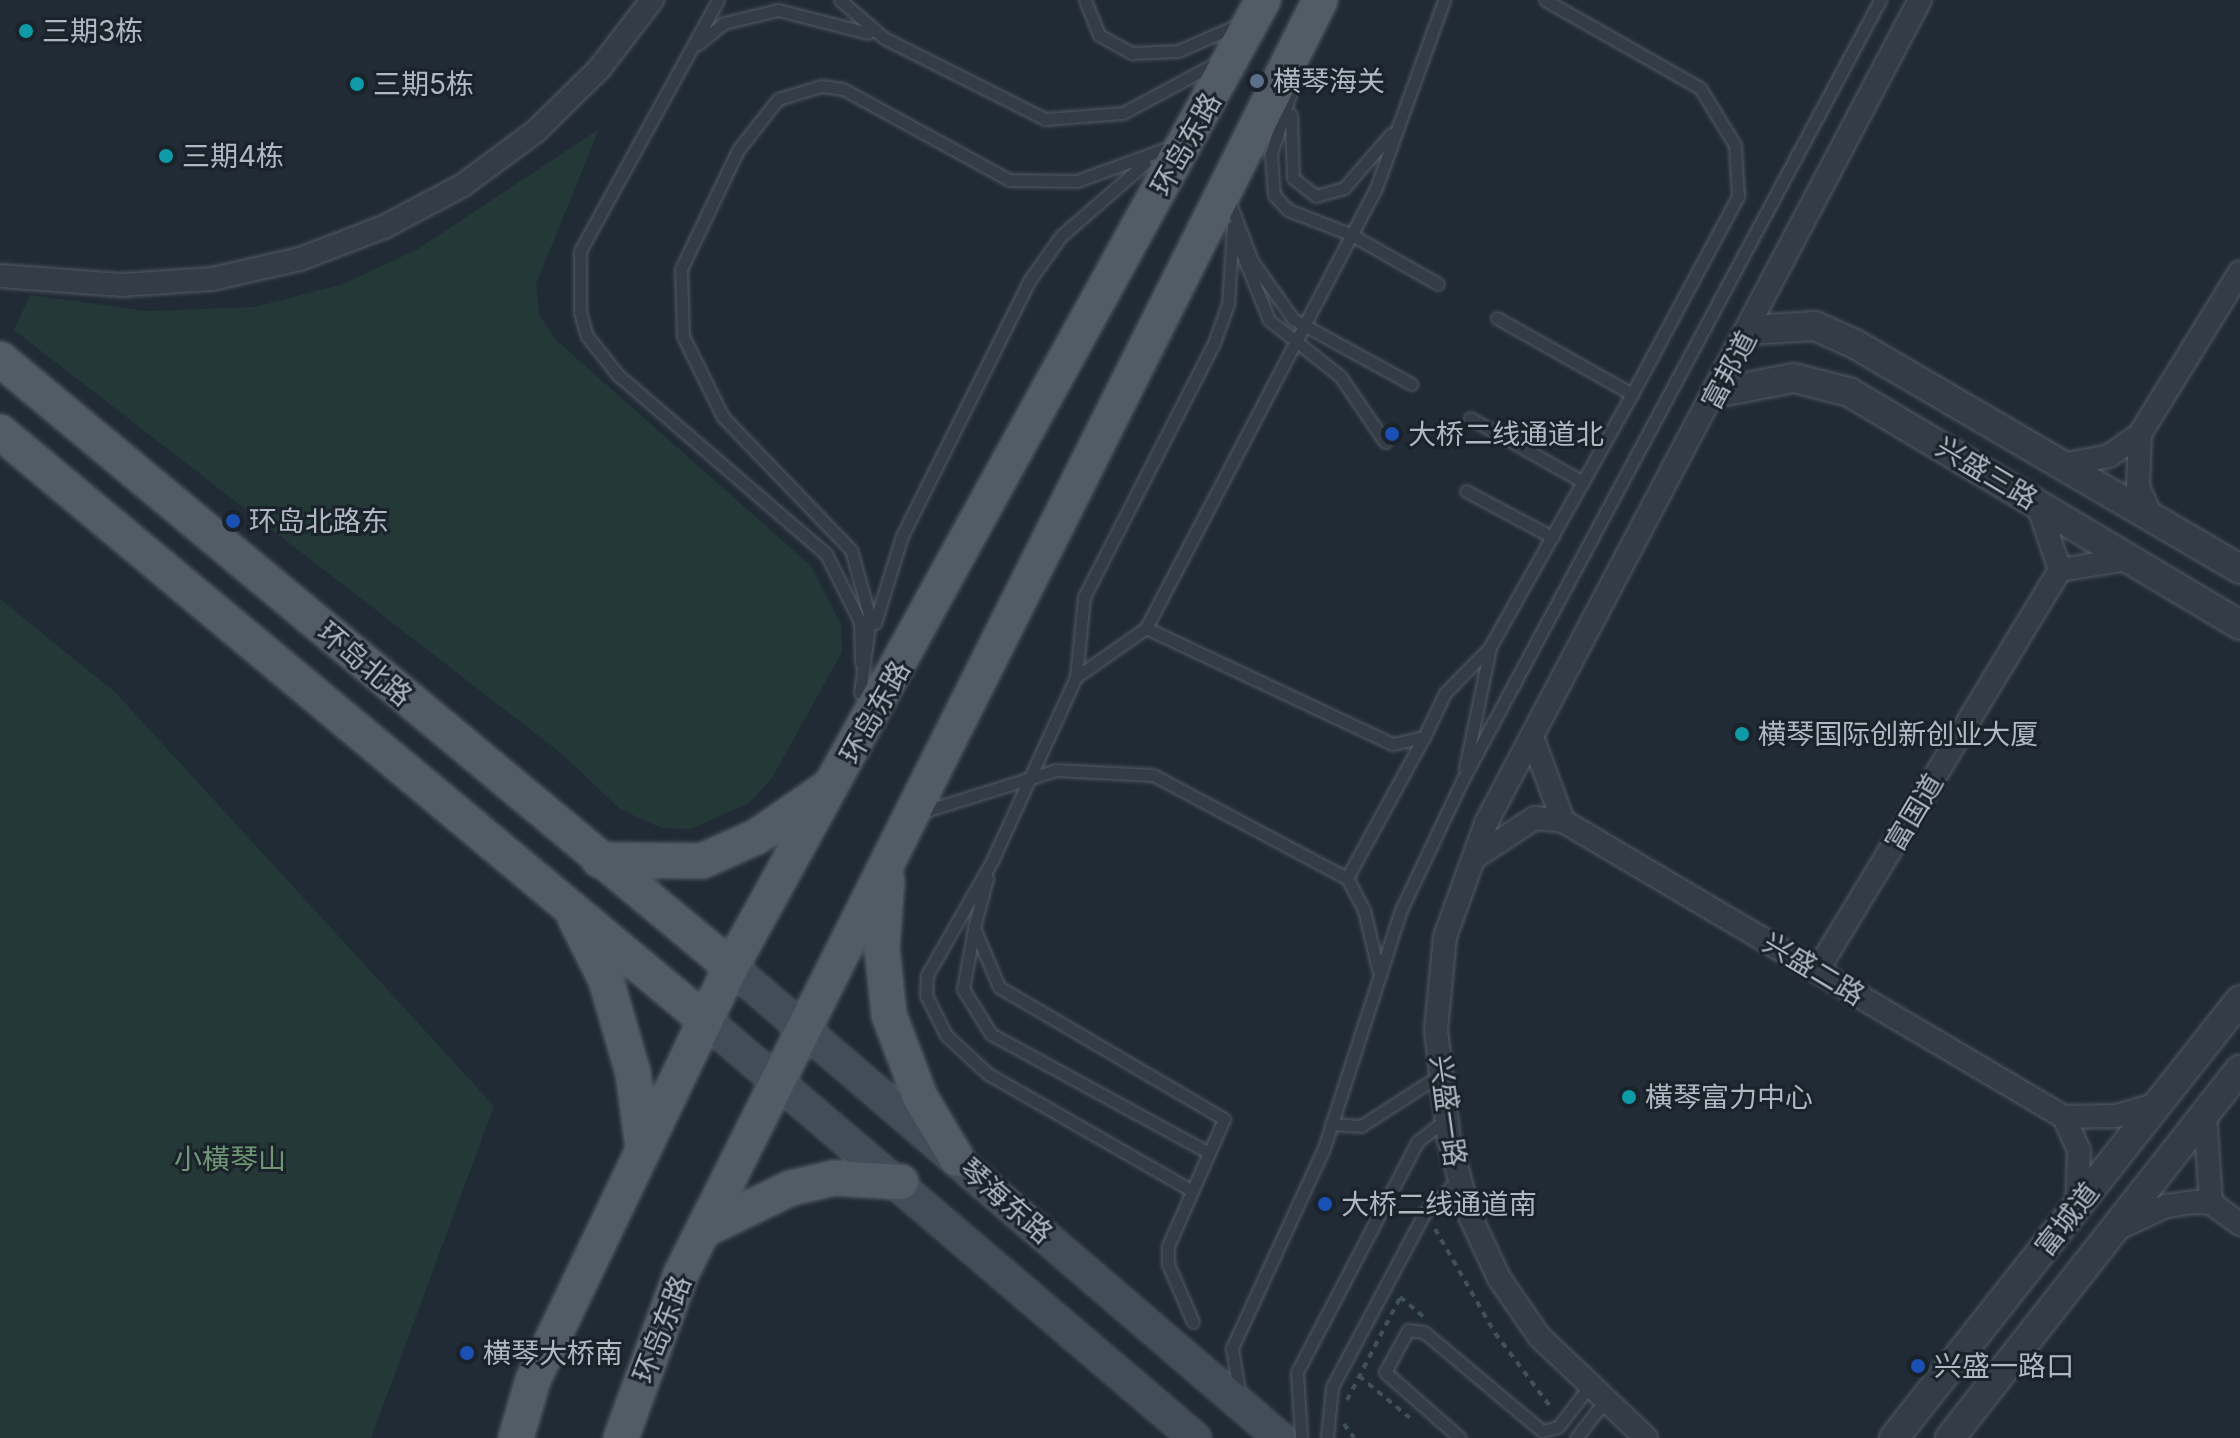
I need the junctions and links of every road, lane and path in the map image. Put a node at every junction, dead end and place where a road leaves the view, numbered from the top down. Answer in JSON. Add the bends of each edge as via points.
{"nodes":[{"id":1,"x":652,"y":0,"type":"edge"},
{"id":2,"x":718,"y":0,"type":"edge"},
{"id":3,"x":840,"y":0,"type":"edge"},
{"id":4,"x":1085,"y":0,"type":"edge"},
{"id":5,"x":1444,"y":0,"type":"edge"},
{"id":6,"x":1545,"y":0,"type":"edge"},
{"id":7,"x":1880,"y":0,"type":"edge"},
{"id":8,"x":1920,"y":0,"type":"edge"},
{"id":9,"x":1259,"y":8,"type":"edge"},
{"id":10,"x":1310,"y":20,"type":"edge"},
{"id":11,"x":884,"y":38,"type":"junction"},
{"id":12,"x":1236,"y":52,"type":"junction"},
{"id":13,"x":684,"y":62,"type":"junction"},
{"id":14,"x":1291,"y":106,"type":"junction"},
{"id":15,"x":1397,"y":128,"type":"junction"},
{"id":16,"x":1191,"y":134,"type":"junction"},
{"id":17,"x":1155,"y":156,"type":"junction"},
{"id":18,"x":1230,"y":176,"type":"junction"},
{"id":19,"x":1233,"y":226,"type":"junction"},
{"id":20,"x":1350,"y":234,"type":"junction"},
{"id":21,"x":2240,"y":272,"type":"edge"},
{"id":22,"x":0,"y":276,"type":"edge"},
{"id":23,"x":1438,"y":284,"type":"dead end"},
{"id":24,"x":1497,"y":318,"type":"dead end"},
{"id":25,"x":1301,"y":322,"type":"junction"},
{"id":26,"x":1750,"y":330,"type":"junction"},
{"id":27,"x":1290,"y":342,"type":"junction"},
{"id":28,"x":0,"y":359,"type":"edge"},
{"id":29,"x":1411,"y":384,"type":"dead end"},
{"id":30,"x":1716,"y":393,"type":"junction"},
{"id":31,"x":1632,"y":394,"type":"junction"},
{"id":32,"x":1470,"y":418,"type":"dead end"},
{"id":33,"x":0,"y":432,"type":"edge"},
{"id":34,"x":2140,"y":434,"type":"junction"},
{"id":35,"x":1385,"y":442,"type":"dead end"},
{"id":36,"x":2062,"y":465,"type":"junction"},
{"id":37,"x":1583,"y":482,"type":"junction"},
{"id":38,"x":1466,"y":491,"type":"dead end"},
{"id":39,"x":2037,"y":502,"type":"junction"},
{"id":40,"x":2152,"y":519,"type":"junction"},
{"id":41,"x":1552,"y":537,"type":"junction"},
{"id":42,"x":2128,"y":559,"type":"junction"},
{"id":43,"x":2240,"y":569,"type":"edge"},
{"id":44,"x":2060,"y":570,"type":"junction"},
{"id":45,"x":2240,"y":625,"type":"edge"},
{"id":46,"x":1146,"y":628,"type":"junction"},
{"id":47,"x":1490,"y":647,"type":"junction"},
{"id":48,"x":869,"y":650,"type":"junction"},
{"id":49,"x":1076,"y":677,"type":"junction"},
{"id":50,"x":860,"y":693,"type":"junction"},
{"id":51,"x":1424,"y":737,"type":"junction"},
{"id":52,"x":1532,"y":737,"type":"junction"},
{"id":53,"x":1030,"y":779,"type":"junction"},
{"id":54,"x":837,"y":781,"type":"junction"},
{"id":55,"x":1462,"y":781,"type":"junction"},
{"id":56,"x":907,"y":817,"type":"junction"},
{"id":57,"x":1563,"y":821,"type":"junction"},
{"id":58,"x":1473,"y":859,"type":"junction"},
{"id":59,"x":599,"y":860,"type":"junction"},
{"id":60,"x":992,"y":861,"type":"junction"},
{"id":61,"x":1347,"y":878,"type":"junction"},
{"id":62,"x":567,"y":904,"type":"junction"},
{"id":63,"x":974,"y":928,"type":"junction"},
{"id":64,"x":731,"y":967,"type":"junction"},
{"id":65,"x":1379,"y":969,"type":"junction"},
{"id":66,"x":1817,"y":971,"type":"junction"},
{"id":67,"x":2240,"y":1000,"type":"edge"},
{"id":68,"x":706,"y":1021,"type":"junction"},
{"id":69,"x":808,"y":1029,"type":"junction"},
{"id":70,"x":2240,"y":1069,"type":"edge"},
{"id":71,"x":1443,"y":1073,"type":"junction"},
{"id":72,"x":783,"y":1080,"type":"junction"},
{"id":73,"x":2158,"y":1104,"type":"junction"},
{"id":74,"x":2205,"y":1113,"type":"junction"},
{"id":75,"x":2064,"y":1117,"type":"junction"},
{"id":76,"x":1446,"y":1119,"type":"junction"},
{"id":77,"x":1331,"y":1124,"type":"junction"},
{"id":78,"x":643,"y":1148,"type":"junction"},
{"id":79,"x":1209,"y":1153,"type":"junction"},
{"id":80,"x":957,"y":1159,"type":"junction"},
{"id":81,"x":1458,"y":1180,"type":"junction"},
{"id":82,"x":901,"y":1182,"type":"junction"},
{"id":83,"x":1189,"y":1189,"type":"junction"},
{"id":84,"x":2211,"y":1203,"type":"junction"},
{"id":85,"x":2077,"y":1207,"type":"junction"},
{"id":86,"x":2240,"y":1224,"type":"edge"},
{"id":87,"x":704,"y":1230,"type":"junction"},
{"id":88,"x":2113,"y":1231,"type":"junction"},
{"id":89,"x":1430,"y":1240,"type":"dead end"},
{"id":90,"x":1408,"y":1283,"type":"dead end"},
{"id":91,"x":1193,"y":1322,"type":"dead end"},
{"id":92,"x":1359,"y":1376,"type":"junction"},
{"id":93,"x":1596,"y":1395,"type":"junction"},
{"id":94,"x":1344,"y":1406,"type":"dead end"},
{"id":95,"x":1249,"y":1411,"type":"junction"},
{"id":96,"x":1555,"y":1415,"type":"dead end"},
{"id":97,"x":1344,"y":1416,"type":"dead end"},
{"id":98,"x":1423,"y":1429,"type":"dead end"},
{"id":99,"x":516,"y":1438,"type":"edge"},
{"id":100,"x":621,"y":1438,"type":"edge"},
{"id":101,"x":1195,"y":1438,"type":"edge"},
{"id":102,"x":1280,"y":1438,"type":"edge"},
{"id":103,"x":1301,"y":1438,"type":"edge"},
{"id":104,"x":1327,"y":1438,"type":"edge"},
{"id":105,"x":1354,"y":1438,"type":"edge"},
{"id":106,"x":1460,"y":1438,"type":"edge"},
{"id":107,"x":1576,"y":1438,"type":"edge"},
{"id":108,"x":1646,"y":1438,"type":"edge"},
{"id":109,"x":1894,"y":1438,"type":"edge"},
{"id":110,"x":1950,"y":1438,"type":"edge"}],
"edges":[{"from":1,"to":22,"type":"street","via":[[600,68],[536,131],[463,185],[384,227],[300,259],[212,279],[122,285]]},
{"from":2,"to":13,"type":"lane"},
{"from":3,"to":11,"type":"lane"},
{"from":4,"to":9,"type":"lane","via":[[1099,35],[1132,53],[1178,51]]},
{"from":5,"to":15,"type":"lane"},
{"from":6,"to":31,"type":"lane","via":[[1700,88],[1735,145],[1734,212]]},
{"from":7,"to":55,"type":"lane"},
{"from":8,"to":26,"type":"street","name":"富邦道"},
{"from":9,"to":12,"type":"main road","name":"环岛东路"},
{"from":10,"to":14,"type":"lane"},
{"from":10,"to":18,"type":"main road","name":"环岛东路"},
{"from":11,"to":12,"type":"lane","via":[[1020,111],[1072,122],[1123,113]]},
{"from":11,"to":13,"type":"lane","via":[[778,10],[724,23]]},
{"from":12,"to":16,"type":"main road","name":"环岛东路"},
{"from":13,"to":50,"type":"lane","via":[[580,251],[580,312],[587,336],[618,375],[826,554],[860,622]]},
{"from":14,"to":15,"type":"lane","via":[[1293,178],[1316,196],[1344,188]]},
{"from":14,"to":20,"type":"lane","via":[[1271,154],[1274,195],[1288,210]]},
{"from":15,"to":20,"type":"lane"},
{"from":16,"to":17,"type":"lane"},
{"from":16,"to":54,"type":"main road","name":"环岛东路"},
{"from":17,"to":48,"type":"lane","via":[[1061,236],[1029,281],[902,536]]},
{"from":17,"to":48,"type":"lane","via":[[1077,181],[1009,180],[843,89],[821,86],[778,99],[738,150],[681,269],[683,336],[723,417],[851,550],[867,591]]},
{"from":18,"to":19,"type":"lane"},
{"from":18,"to":56,"type":"main road","name":"环岛东路"},
{"from":19,"to":25,"type":"lane","via":[[1273,296]]},
{"from":19,"to":27,"type":"lane","via":[[1251,291]]},
{"from":19,"to":49,"type":"lane","via":[[1228,304],[1084,597]]},
{"from":20,"to":23,"type":"lane"},
{"from":20,"to":25,"type":"lane"},
{"from":21,"to":34,"type":"street"},
{"from":24,"to":31,"type":"lane"},
{"from":25,"to":27,"type":"lane"},
{"from":25,"to":29,"type":"lane"},
{"from":26,"to":30,"type":"street","name":"富邦道"},
{"from":26,"to":36,"type":"street","name":"兴盛三路","via":[[1815,326]]},
{"from":27,"to":35,"type":"lane","via":[[1340,376]]},
{"from":27,"to":46,"type":"lane"},
{"from":28,"to":59,"type":"main road","name":"环岛北路"},
{"from":30,"to":39,"type":"street","name":"兴盛三路","via":[[1794,378],[1849,392]]},
{"from":30,"to":52,"type":"street","name":"富邦道"},
{"from":31,"to":37,"type":"lane"},
{"from":32,"to":37,"type":"lane"},
{"from":33,"to":62,"type":"main road","name":"环岛北路"},
{"from":34,"to":36,"type":"street","via":[[2109,456]]},
{"from":34,"to":40,"type":"street","via":[[2138,486]]},
{"from":36,"to":40,"type":"street","name":"兴盛三路"},
{"from":37,"to":41,"type":"lane"},
{"from":38,"to":41,"type":"lane"},
{"from":39,"to":42,"type":"street","name":"兴盛三路"},
{"from":39,"to":44,"type":"street"},
{"from":40,"to":43,"type":"street","name":"兴盛三路"},
{"from":41,"to":47,"type":"lane"},
{"from":42,"to":44,"type":"street"},
{"from":42,"to":45,"type":"street","name":"兴盛三路"},
{"from":44,"to":66,"type":"street","name":"富国道"},
{"from":46,"to":49,"type":"lane"},
{"from":46,"to":51,"type":"lane","via":[[1393,744]]},
{"from":47,"to":51,"type":"lane","via":[[1445,693]]},
{"from":47,"to":55,"type":"lane"},
{"from":48,"to":50,"type":"lane"},
{"from":49,"to":53,"type":"lane"},
{"from":50,"to":54,"type":"lane"},
{"from":51,"to":61,"type":"lane"},
{"from":52,"to":57,"type":"street"},
{"from":52,"to":58,"type":"street","name":"兴盛一路"},
{"from":53,"to":56,"type":"lane"},
{"from":53,"to":60,"type":"lane"},
{"from":53,"to":61,"type":"lane","via":[[1093,768],[1153,775]]},
{"from":54,"to":59,"type":"main road","via":[[756,837],[702,861]]},
{"from":54,"to":64,"type":"main road","name":"环岛东路"},
{"from":55,"to":65,"type":"lane"},
{"from":56,"to":69,"type":"main road","name":"环岛东路"},
{"from":56,"to":80,"type":"main road","via":[[884,890],[889,1015],[920,1097]]},
{"from":57,"to":58,"type":"street","via":[[1535,818]]},
{"from":57,"to":66,"type":"street","name":"兴盛二路"},
{"from":58,"to":71,"type":"street","name":"兴盛一路","via":[[1445,937],[1436,1030]]},
{"from":59,"to":64,"type":"main road","name":"环岛北路"},
{"from":60,"to":63,"type":"lane"},
{"from":60,"to":83,"type":"lane","via":[[927,975],[932,1013],[988,1074]]},
{"from":61,"to":65,"type":"lane","via":[[1364,910]]},
{"from":62,"to":68,"type":"main road","name":"环岛北路"},
{"from":62,"to":78,"type":"main road","via":[[606,980],[633,1073]]},
{"from":63,"to":79,"type":"lane","via":[[990,972],[1020,1003],[1222,1114]]},
{"from":63,"to":79,"type":"lane","via":[[963,989],[991,1034]]},
{"from":64,"to":68,"type":"main road","name":"环岛东路"},
{"from":64,"to":69,"type":"main road","name":"琴海东路"},
{"from":65,"to":77,"type":"lane"},
{"from":66,"to":75,"type":"street","name":"兴盛二路"},
{"from":67,"to":73,"type":"street","name":"富城道"},
{"from":68,"to":72,"type":"main road","name":"琴海东路"},
{"from":68,"to":78,"type":"main road","name":"环岛东路"},
{"from":69,"to":72,"type":"main road","name":"环岛东路"},
{"from":69,"to":80,"type":"main road","name":"琴海东路"},
{"from":70,"to":74,"type":"street","name":"富城道"},
{"from":71,"to":76,"type":"street","name":"兴盛一路"},
{"from":71,"to":77,"type":"lane","via":[[1361,1126]]},
{"from":72,"to":82,"type":"main road","name":"琴海东路"},
{"from":72,"to":87,"type":"main road","name":"环岛东路"},
{"from":73,"to":75,"type":"street","via":[[2116,1116]]},
{"from":73,"to":85,"type":"street","name":"富城道"},
{"from":74,"to":84,"type":"street"},
{"from":74,"to":88,"type":"street","name":"富城道"},
{"from":75,"to":85,"type":"street","via":[[2079,1150]]},
{"from":76,"to":81,"type":"street","name":"兴盛一路"},
{"from":76,"to":103,"type":"lane","via":[[1417,1142],[1297,1372]]},
{"from":77,"to":95,"type":"lane","via":[[1232,1348],[1236,1385]]},
{"from":78,"to":99,"type":"main road","name":"环岛东路","via":[[533,1380]]},
{"from":79,"to":83,"type":"lane"},
{"from":80,"to":95,"type":"main road","name":"琴海东路"},
{"from":81,"to":93,"type":"street","name":"兴盛一路","via":[[1512,1298]]},
{"from":81,"to":104,"type":"lane","via":[[1425,1212],[1332,1387]]},
{"from":82,"to":87,"type":"main road","via":[[834,1178],[791,1188]]},
{"from":82,"to":101,"type":"main road","name":"琴海东路"},
{"from":83,"to":91,"type":"lane","via":[[1168,1264]]},
{"from":84,"to":86,"type":"street"},
{"from":84,"to":88,"type":"street","via":[[2166,1206]]},
{"from":85,"to":109,"type":"street","name":"富城道"},
{"from":87,"to":100,"type":"main road","name":"环岛东路"},
{"from":88,"to":110,"type":"street","name":"富城道"},
{"from":89,"to":96,"type":"path","via":[[1436,1227],[1475,1303]]},
{"from":90,"to":92,"type":"path"},
{"from":92,"to":94,"type":"path"},
{"from":92,"to":98,"type":"path"},
{"from":93,"to":106,"type":"lane","via":[[1558,1427],[1542,1431],[1424,1332],[1408,1330],[1385,1372]]},
{"from":93,"to":107,"type":"lane"},
{"from":93,"to":108,"type":"street","name":"兴盛一路"},
{"from":95,"to":102,"type":"main road","name":"琴海东路"},
{"from":97,"to":105,"type":"path"}]}
